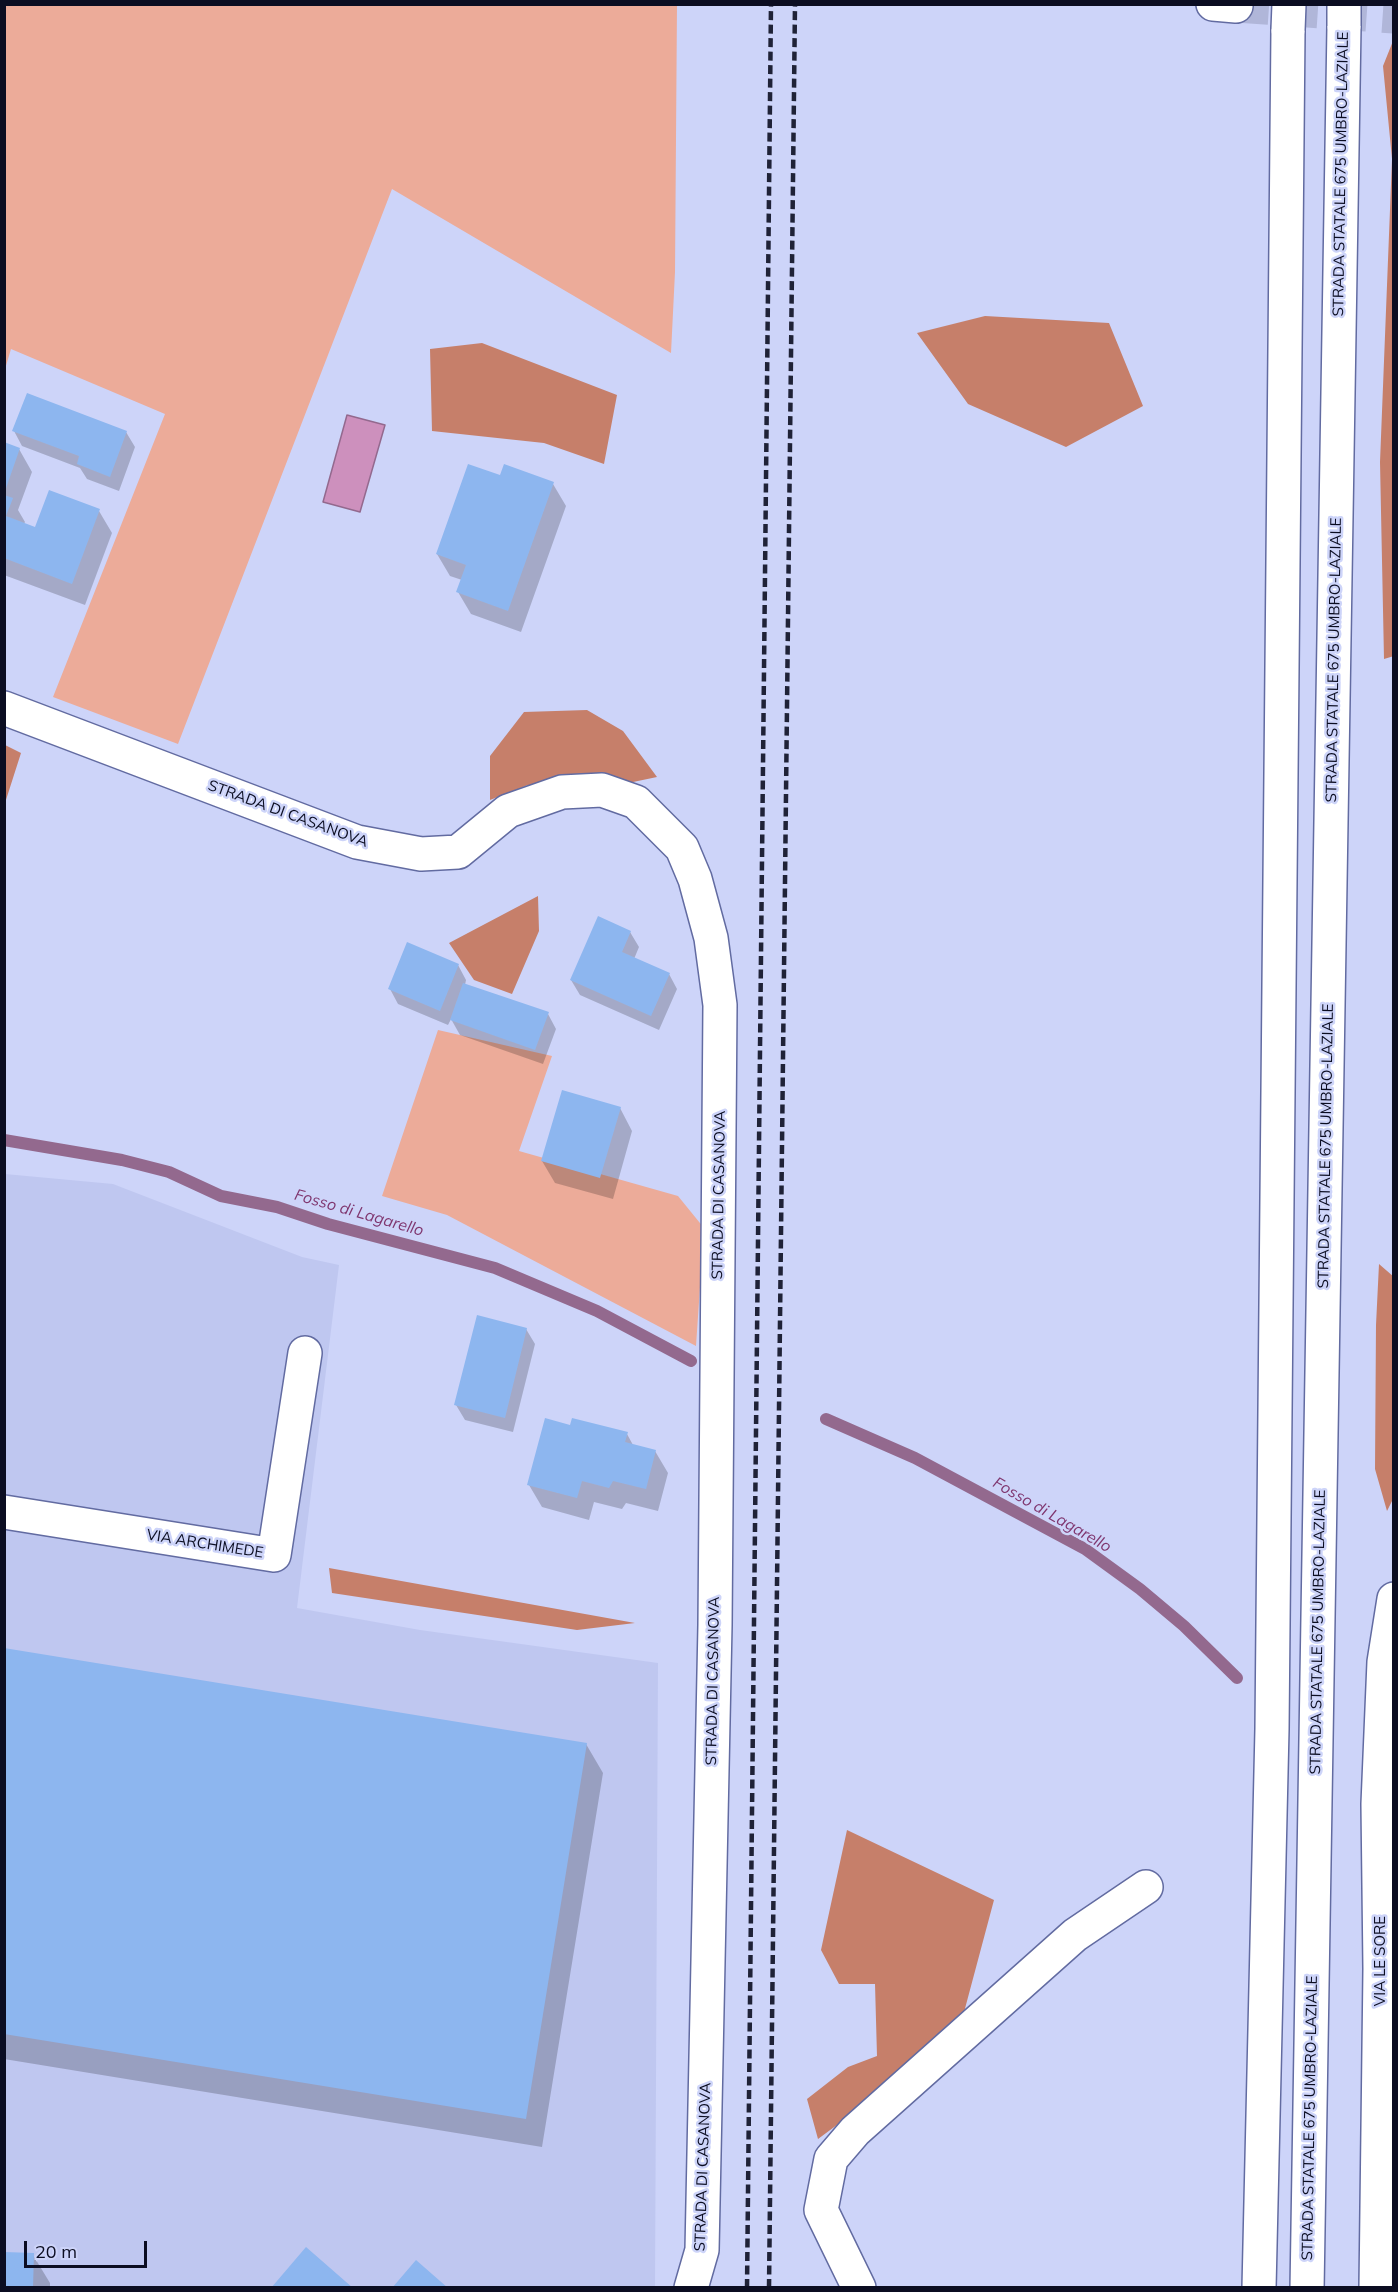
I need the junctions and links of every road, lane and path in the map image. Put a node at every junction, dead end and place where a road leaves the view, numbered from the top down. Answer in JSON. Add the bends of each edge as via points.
{"nodes":[{"id":1,"x":1344,"y":16,"type":"edge"},
{"id":2,"x":1288,"y":17,"type":"edge"},
{"id":3,"x":4,"y":708,"type":"edge"},
{"id":4,"x":305,"y":1353,"type":"dead end"},
{"id":5,"x":4,"y":1512,"type":"edge"},
{"id":6,"x":1394,"y":1599,"type":"edge"},
{"id":7,"x":1146,"y":1887,"type":"dead end"},
{"id":8,"x":691,"y":2288,"type":"edge"},
{"id":9,"x":859,"y":2288,"type":"edge"},
{"id":10,"x":1259,"y":2288,"type":"edge"},
{"id":11,"x":1307,"y":2288,"type":"edge"},
{"id":12,"x":1376,"y":2288,"type":"edge"}],
"edges":[{"from":1,"to":11,"type":"main road","name":"STRADA STATALE 675 UMBRO-LAZIALE"},
{"from":2,"to":10,"type":"main road","via":[[1272,1729]]},
{"from":3,"to":8,"type":"main road","name":"STRADA DI CASANOVA","via":[[357,842],[421,854],[458,852],[508,811],[561,792],[602,790],[636,802],[682,848],[711,938],[720,1005],[715,1625],[703,2239]]},
{"from":4,"to":5,"type":"main road","name":"VIA ARCHIMEDE","via":[[274,1555]]},
{"from":6,"to":12,"type":"main road","name":"VIA LE SORE","via":[[1384,1662],[1378,1804]]},
{"from":7,"to":9,"type":"main road","via":[[1075,1935],[855,2131],[831,2158],[821,2210]]}]}
